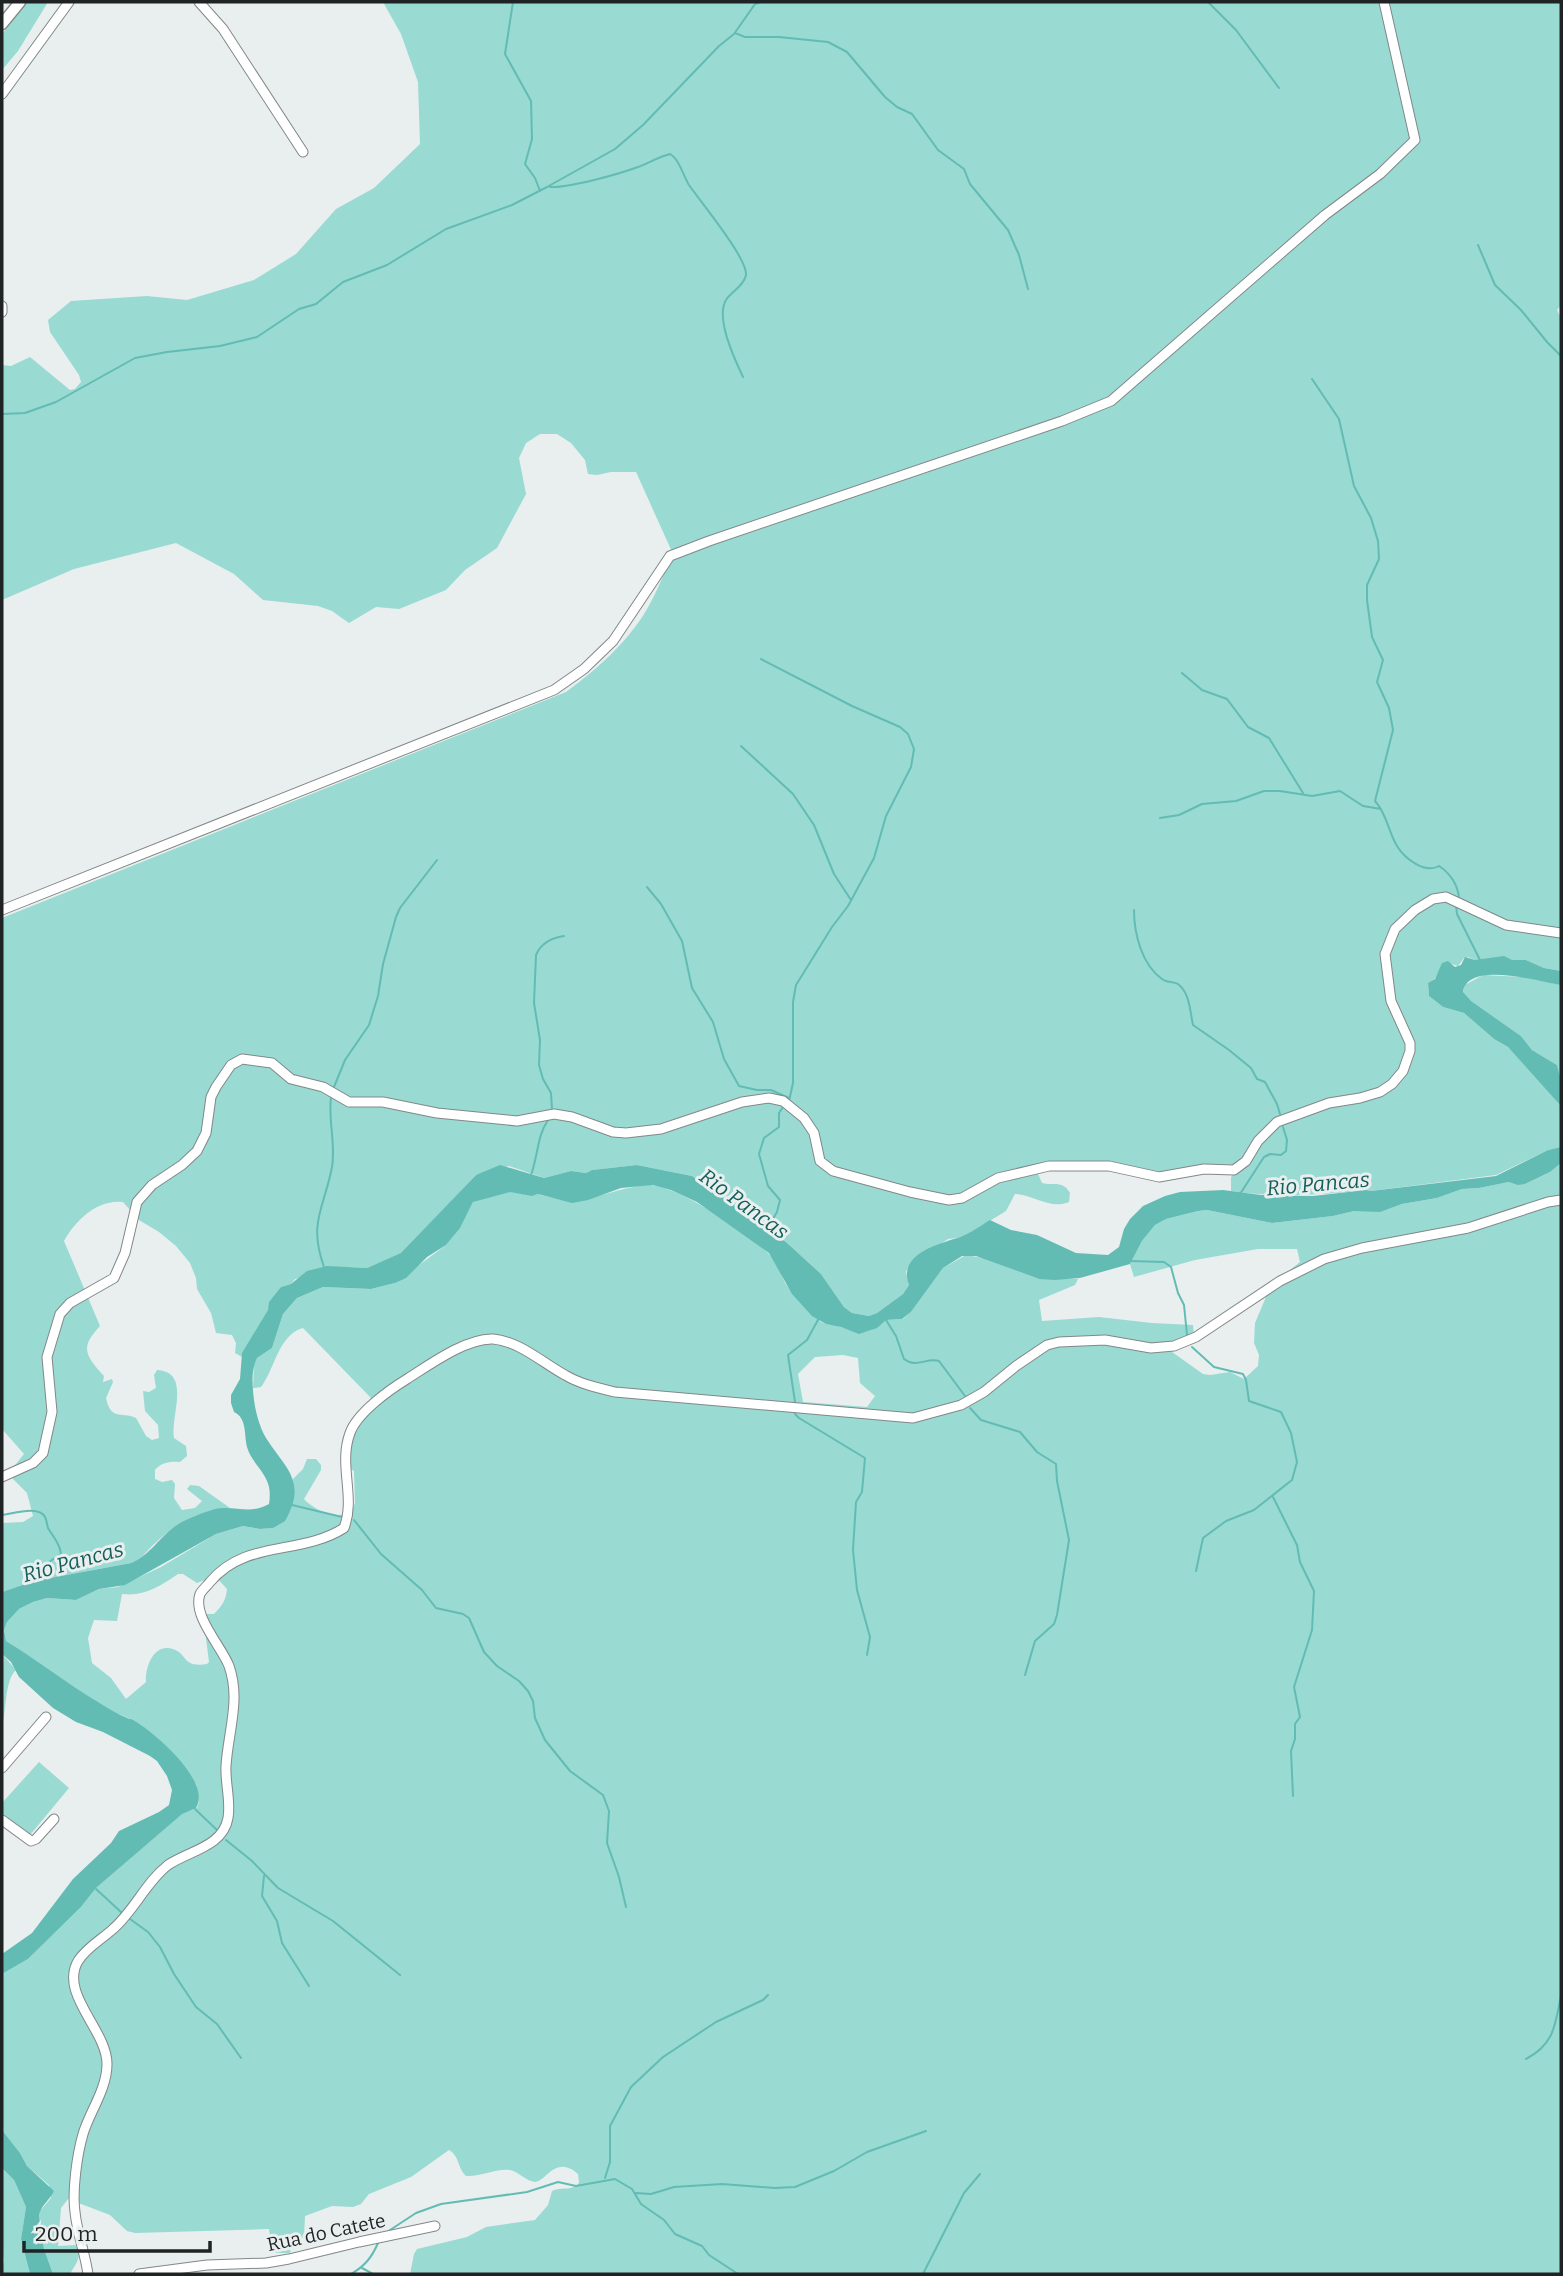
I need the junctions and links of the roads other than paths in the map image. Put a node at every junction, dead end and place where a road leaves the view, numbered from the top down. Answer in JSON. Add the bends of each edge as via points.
{"nodes":[{"id":1,"x":20,"y":2,"type":"edge"},
{"id":2,"x":69,"y":2,"type":"edge"},
{"id":3,"x":199,"y":2,"type":"edge"},
{"id":4,"x":1384,"y":2,"type":"edge"},
{"id":5,"x":2,"y":24,"type":"edge"},
{"id":6,"x":2,"y":94,"type":"edge"},
{"id":7,"x":303,"y":152,"type":"dead end"},
{"id":8,"x":2,"y":306,"type":"edge"},
{"id":9,"x":2,"y":312,"type":"edge"},
{"id":10,"x":2,"y":910,"type":"edge"},
{"id":11,"x":1561,"y":933,"type":"edge"},
{"id":12,"x":1561,"y":1200,"type":"edge"},
{"id":13,"x":2,"y":1477,"type":"edge"},
{"id":14,"x":46,"y":1717,"type":"dead end"},
{"id":15,"x":2,"y":1768,"type":"edge"},
{"id":16,"x":54,"y":1819,"type":"dead end"},
{"id":17,"x":2,"y":1820,"type":"edge"},
{"id":18,"x":435,"y":2226,"type":"dead end"},
{"id":19,"x":88,"y":2274,"type":"edge"},
{"id":20,"x":139,"y":2274,"type":"edge"}],
"edges":[{"from":1,"to":5,"type":"main road"},
{"from":2,"to":6,"type":"street"},
{"from":3,"to":7,"type":"street","via":[[223,29]]},
{"from":4,"to":10,"type":"street","via":[[1415,140],[1111,401],[670,556],[613,641],[584,670],[554,690]]},
{"from":8,"to":9,"type":"street"},
{"from":11,"to":13,"type":"street","via":[[1506,925],[1446,897],[1415,910],[1395,929],[1385,954],[1391,1001],[1410,1043],[1404,1071],[1380,1092],[1329,1103],[1277,1122],[1239,1168],[1160,1177],[1109,1166],[1049,1166],[998,1178],[956,1200],[833,1171],[817,1157],[814,1133],[804,1118],[783,1101],[769,1098],[742,1102],[661,1129],[626,1133],[554,1114],[517,1121],[383,1102],[349,1102],[323,1087],[291,1079],[272,1063],[242,1059],[231,1065],[216,1087],[206,1133],[197,1151],[137,1202],[114,1278],[70,1303],[60,1314],[47,1357],[52,1412],[43,1453],[33,1463]]},
{"from":12,"to":19,"type":"street","via":[[1468,1228],[1324,1259],[1174,1346],[1151,1348],[1105,1340],[1047,1345],[961,1405],[913,1418],[615,1392],[566,1376],[493,1339],[455,1350],[388,1391],[351,1429],[345,1446],[349,1507],[344,1528],[319,1540],[238,1559],[222,1568],[200,1594],[206,1626],[229,1665],[234,1684],[226,1766],[228,1818],[217,1838],[167,1866],[154,1879],[114,1929],[90,1947],[74,1974],[74,1989],[107,2063],[79,2155],[74,2210]]},
{"from":14,"to":15,"type":"street"},
{"from":16,"to":17,"type":"street","via":[[31,1840]]},
{"from":18,"to":20,"type":"street","name":"Rua do Catete","via":[[278,2261]]}]}
